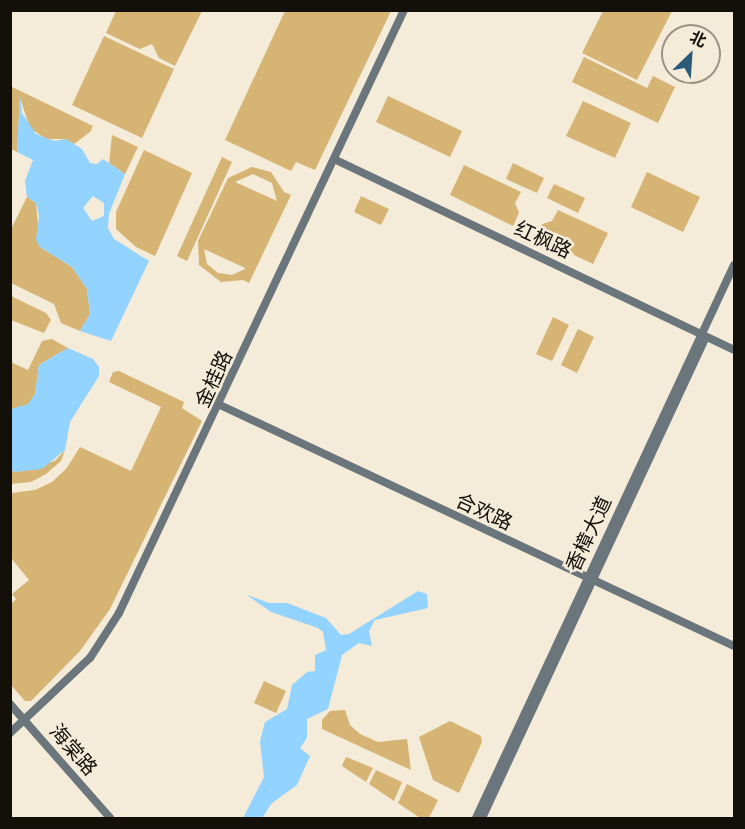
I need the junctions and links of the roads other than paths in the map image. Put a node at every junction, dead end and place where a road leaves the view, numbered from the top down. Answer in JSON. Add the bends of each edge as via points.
{"nodes":[{"id":1,"x":404,"y":10,"type":"edge"},
{"id":2,"x":336,"y":160,"type":"junction"},
{"id":3,"x":735,"y":265,"type":"edge"},
{"id":4,"x":735,"y":276,"type":"edge"},
{"id":5,"x":704,"y":335,"type":"junction"},
{"id":6,"x":735,"y":350,"type":"edge"},
{"id":7,"x":220,"y":405,"type":"junction"},
{"id":8,"x":589,"y":580,"type":"junction"},
{"id":9,"x":735,"y":646,"type":"edge"},
{"id":10,"x":10,"y":704,"type":"edge"},
{"id":11,"x":25,"y":721,"type":"junction"},
{"id":12,"x":10,"y":733,"type":"edge"},
{"id":13,"x":110,"y":819,"type":"edge"},
{"id":14,"x":476,"y":819,"type":"edge"},
{"id":15,"x":482,"y":819,"type":"edge"}],
"edges":[{"from":1,"to":2,"type":"street","name":"金桂路"},
{"from":2,"to":5,"type":"street","name":"红枫路"},
{"from":2,"to":7,"type":"street","name":"金桂路"},
{"from":3,"to":5,"type":"street","name":"香樟大道"},
{"from":4,"to":5,"type":"street","name":"香樟大道"},
{"from":5,"to":6,"type":"street","name":"红枫路"},
{"from":5,"to":8,"type":"street","name":"香樟大道"},
{"from":7,"to":8,"type":"street","name":"合欢路"},
{"from":7,"to":11,"type":"street","name":"金桂路","via":[[118,613],[90,658]]},
{"from":8,"to":9,"type":"street","name":"合欢路"},
{"from":8,"to":14,"type":"street","name":"香樟大道"},
{"from":8,"to":15,"type":"street","name":"香樟大道"},
{"from":10,"to":11,"type":"street","name":"海棠路"},
{"from":11,"to":12,"type":"street","name":"金桂路"},
{"from":11,"to":13,"type":"street","name":"海棠路"}]}
